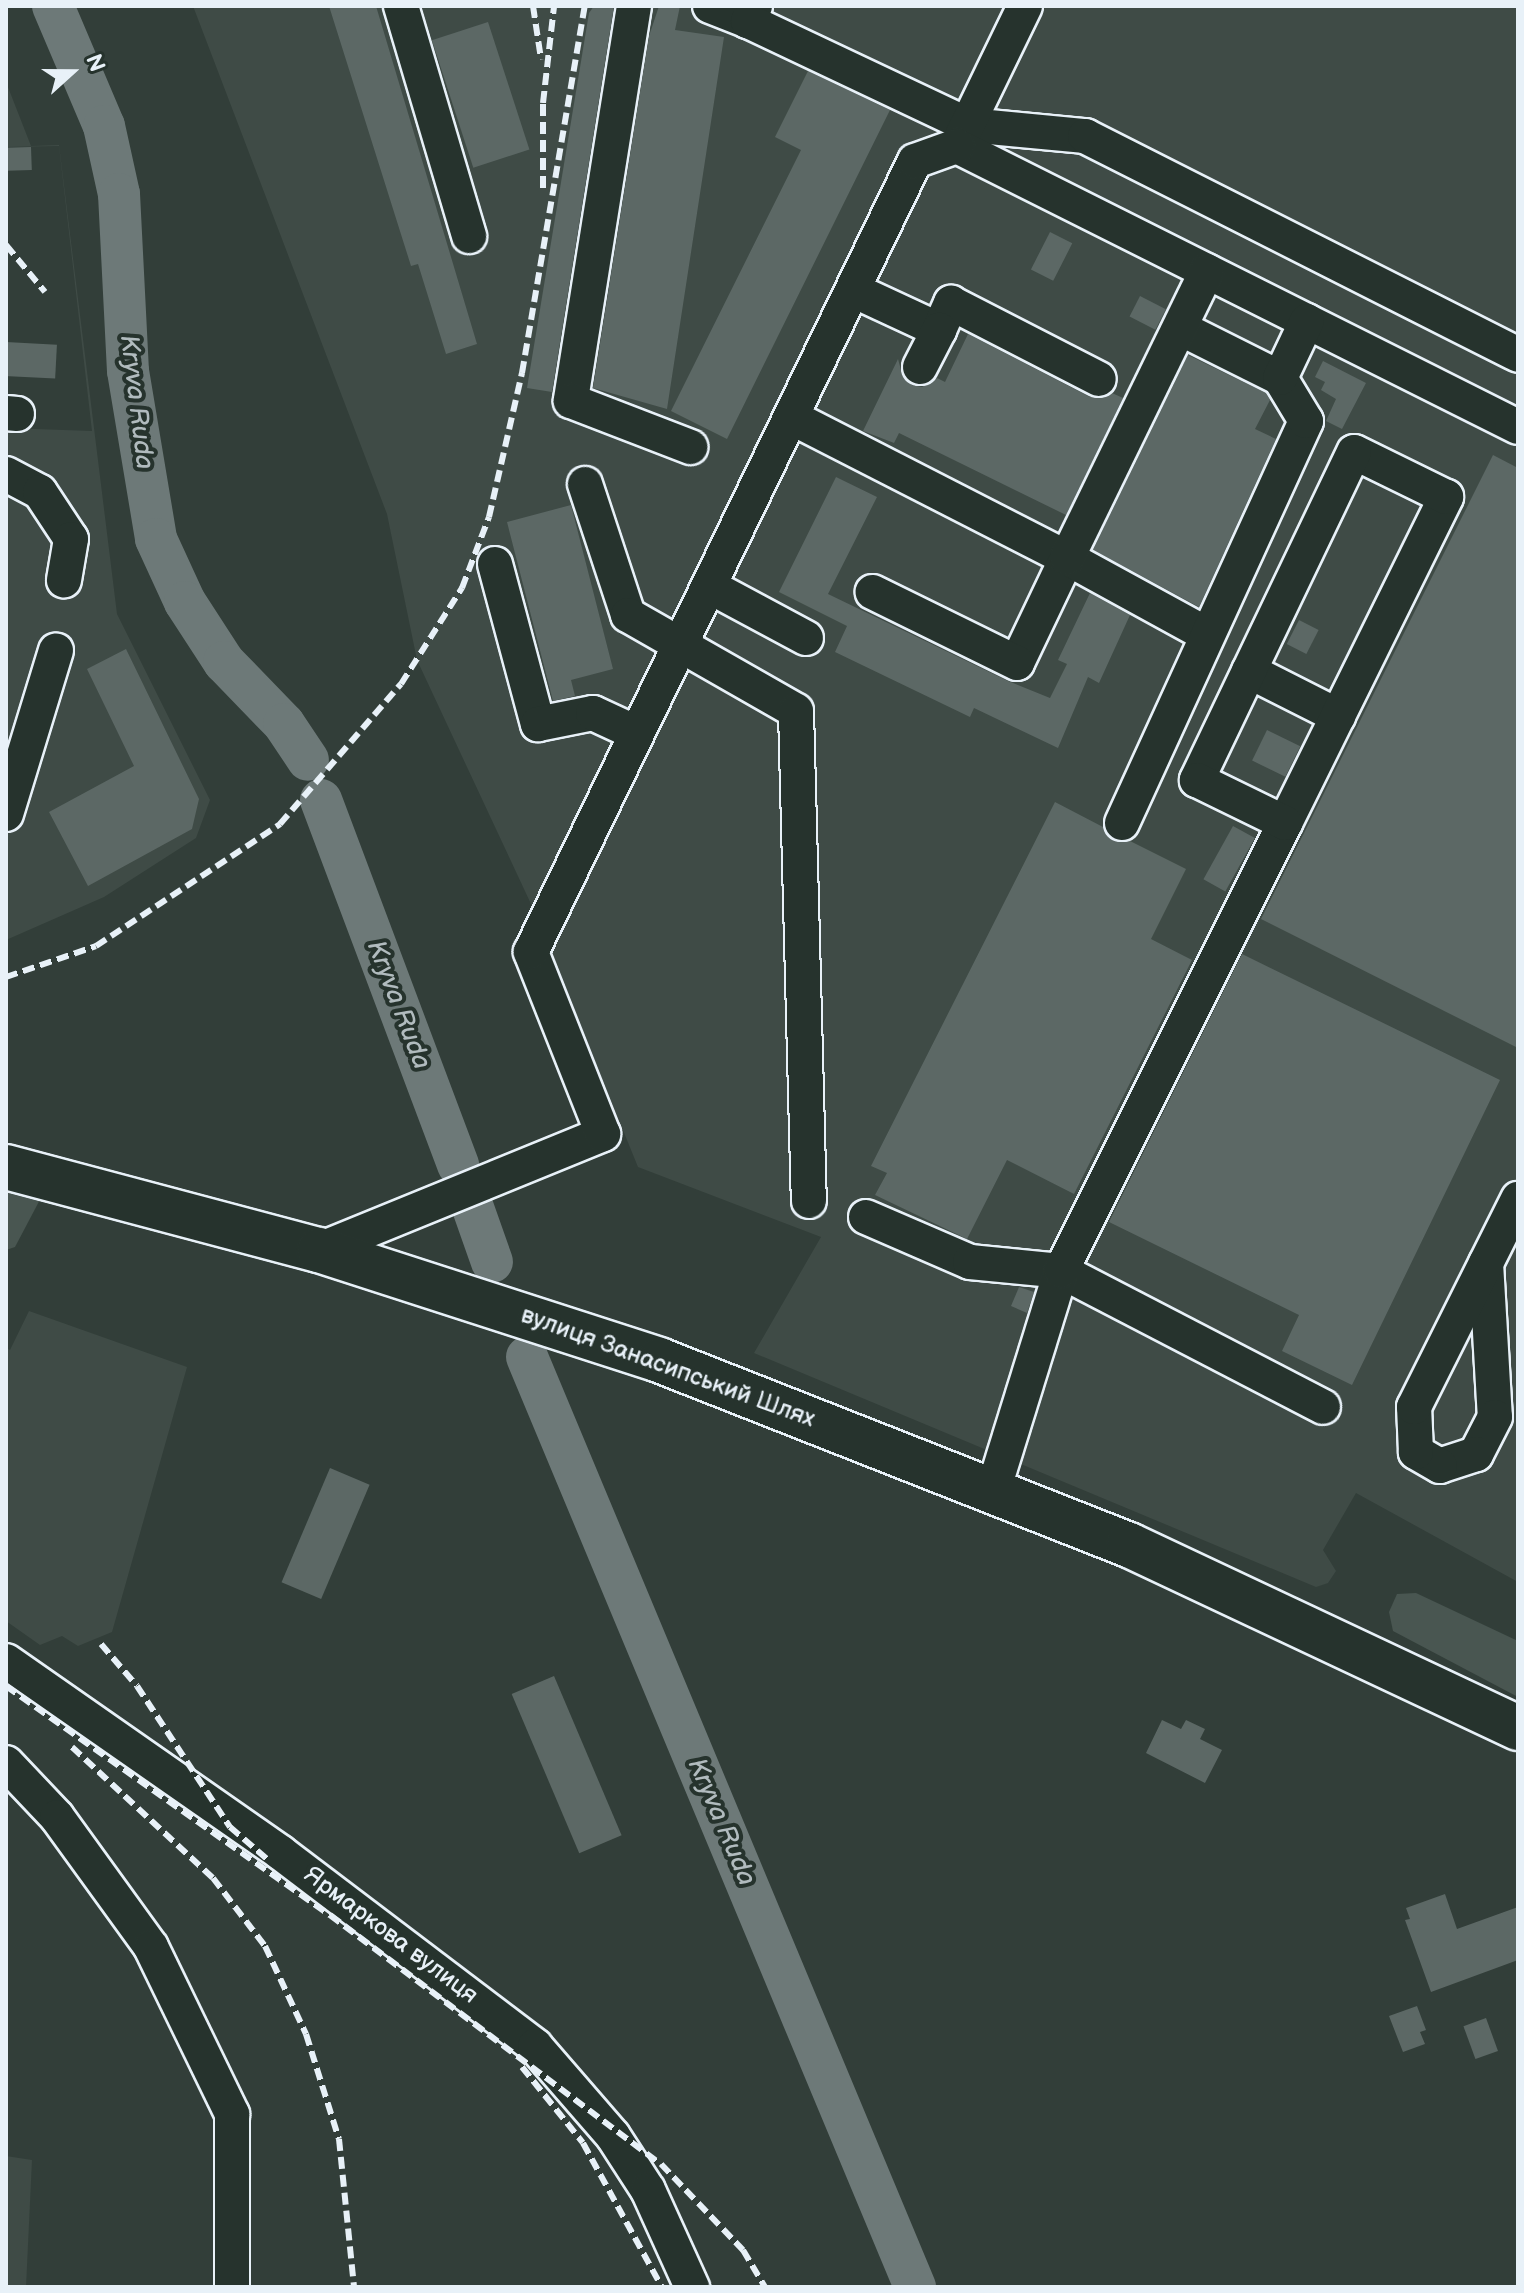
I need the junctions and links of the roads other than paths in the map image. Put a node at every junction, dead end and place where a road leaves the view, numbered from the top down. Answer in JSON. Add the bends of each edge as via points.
{"nodes":[{"id":1,"x":401,"y":6,"type":"edge"},
{"id":2,"x":634,"y":6,"type":"edge"},
{"id":3,"x":710,"y":6,"type":"edge"},
{"id":4,"x":1025,"y":6,"type":"edge"},
{"id":5,"x":752,"y":14,"type":"edge"},
{"id":6,"x":962,"y":136,"type":"junction"},
{"id":7,"x":469,"y":236,"type":"dead end"},
{"id":8,"x":1207,"y":271,"type":"junction"},
{"id":9,"x":853,"y":290,"type":"junction"},
{"id":10,"x":1307,"y":321,"type":"junction"},
{"id":11,"x":1180,"y":328,"type":"junction"},
{"id":12,"x":939,"y":330,"type":"junction"},
{"id":13,"x":1518,"y":355,"type":"edge"},
{"id":14,"x":920,"y":367,"type":"dead end"},
{"id":15,"x":1280,"y":378,"type":"junction"},
{"id":16,"x":1099,"y":379,"type":"dead end"},
{"id":17,"x":791,"y":417,"type":"junction"},
{"id":18,"x":1518,"y":427,"type":"edge"},
{"id":19,"x":690,"y":447,"type":"dead end"},
{"id":20,"x":6,"y":474,"type":"edge"},
{"id":21,"x":585,"y":484,"type":"dead end"},
{"id":22,"x":1067,"y":558,"type":"junction"},
{"id":23,"x":495,"y":564,"type":"dead end"},
{"id":24,"x":64,"y":580,"type":"dead end"},
{"id":25,"x":709,"y":586,"type":"junction"},
{"id":26,"x":873,"y":592,"type":"dead end"},
{"id":27,"x":1206,"y":634,"type":"junction"},
{"id":28,"x":806,"y":638,"type":"dead end"},
{"id":29,"x":679,"y":645,"type":"junction"},
{"id":30,"x":56,"y":650,"type":"dead end"},
{"id":31,"x":1249,"y":671,"type":"junction"},
{"id":32,"x":1338,"y":716,"type":"junction"},
{"id":33,"x":636,"y":733,"type":"junction"},
{"id":34,"x":6,"y":814,"type":"edge"},
{"id":35,"x":1122,"y":823,"type":"dead end"},
{"id":36,"x":1285,"y":823,"type":"junction"},
{"id":37,"x":6,"y":1167,"type":"edge"},
{"id":38,"x":1518,"y":1199,"type":"edge"},
{"id":39,"x":809,"y":1201,"type":"dead end"},
{"id":40,"x":866,"y":1217,"type":"dead end"},
{"id":41,"x":319,"y":1250,"type":"junction"},
{"id":42,"x":1486,"y":1263,"type":"junction"},
{"id":43,"x":1061,"y":1271,"type":"junction"},
{"id":44,"x":1323,"y":1407,"type":"dead end"},
{"id":45,"x":993,"y":1491,"type":"junction"},
{"id":46,"x":6,"y":1661,"type":"edge"},
{"id":47,"x":1518,"y":1728,"type":"edge"},
{"id":48,"x":6,"y":1763,"type":"edge"},
{"id":49,"x":232,"y":2287,"type":"edge"},
{"id":50,"x":692,"y":2287,"type":"edge"}],
"edges":[{"from":1,"to":7,"type":"street"},
{"from":2,"to":19,"type":"street","via":[[571,401]]},
{"from":3,"to":5,"type":"street"},
{"from":4,"to":6,"type":"street"},
{"from":5,"to":6,"type":"street"},
{"from":6,"to":8,"type":"street"},
{"from":6,"to":9,"type":"street","via":[[915,161]]},
{"from":6,"to":13,"type":"street","via":[[1085,136]]},
{"from":8,"to":10,"type":"street"},
{"from":8,"to":11,"type":"street"},
{"from":9,"to":12,"type":"street"},
{"from":9,"to":17,"type":"street"},
{"from":10,"to":15,"type":"street"},
{"from":10,"to":18,"type":"street"},
{"from":11,"to":15,"type":"street"},
{"from":11,"to":22,"type":"street"},
{"from":12,"to":14,"type":"street"},
{"from":12,"to":16,"type":"street","via":[[951,303]]},
{"from":15,"to":27,"type":"street","via":[[1306,421]]},
{"from":17,"to":22,"type":"street"},
{"from":17,"to":25,"type":"street"},
{"from":20,"to":24,"type":"street","via":[[40,492],[71,539]]},
{"from":21,"to":29,"type":"street","via":[[628,615]]},
{"from":22,"to":26,"type":"street","via":[[1017,663]]},
{"from":22,"to":27,"type":"street"},
{"from":23,"to":33,"type":"street","via":[[538,724],[593,713]]},
{"from":25,"to":28,"type":"street"},
{"from":25,"to":29,"type":"street"},
{"from":27,"to":35,"type":"street"},
{"from":29,"to":33,"type":"street"},
{"from":29,"to":39,"type":"street","via":[[796,711]]},
{"from":30,"to":34,"type":"street"},
{"from":31,"to":32,"type":"street"},
{"from":31,"to":32,"type":"street","via":[[1354,452],[1446,497]]},
{"from":31,"to":36,"type":"street","via":[[1197,780]]},
{"from":32,"to":36,"type":"street"},
{"from":33,"to":41,"type":"street","via":[[531,952],[603,1134]]},
{"from":36,"to":43,"type":"street"},
{"from":37,"to":41,"type":"main road","name":"вулиця Занасипський Шлях"},
{"from":38,"to":42,"type":"street"},
{"from":40,"to":43,"type":"street","via":[[970,1262]]},
{"from":41,"to":45,"type":"main road","name":"вулиця Занасипський Шлях","via":[[659,1360]]},
{"from":42,"to":42,"type":"street","via":[[1414,1407],[1416,1452],[1440,1466],[1476,1454],[1495,1417]]},
{"from":43,"to":44,"type":"street"},
{"from":43,"to":45,"type":"street"},
{"from":45,"to":47,"type":"main road","name":"вулиця Занасипський Шлях","via":[[1310,1627]]},
{"from":46,"to":50,"type":"street","name":"Ярмаркова вулиця","via":[[281,1853],[535,2046],[613,2136],[648,2190]]},
{"from":48,"to":49,"type":"street","via":[[57,1817],[151,1947],[232,2114]]}]}
